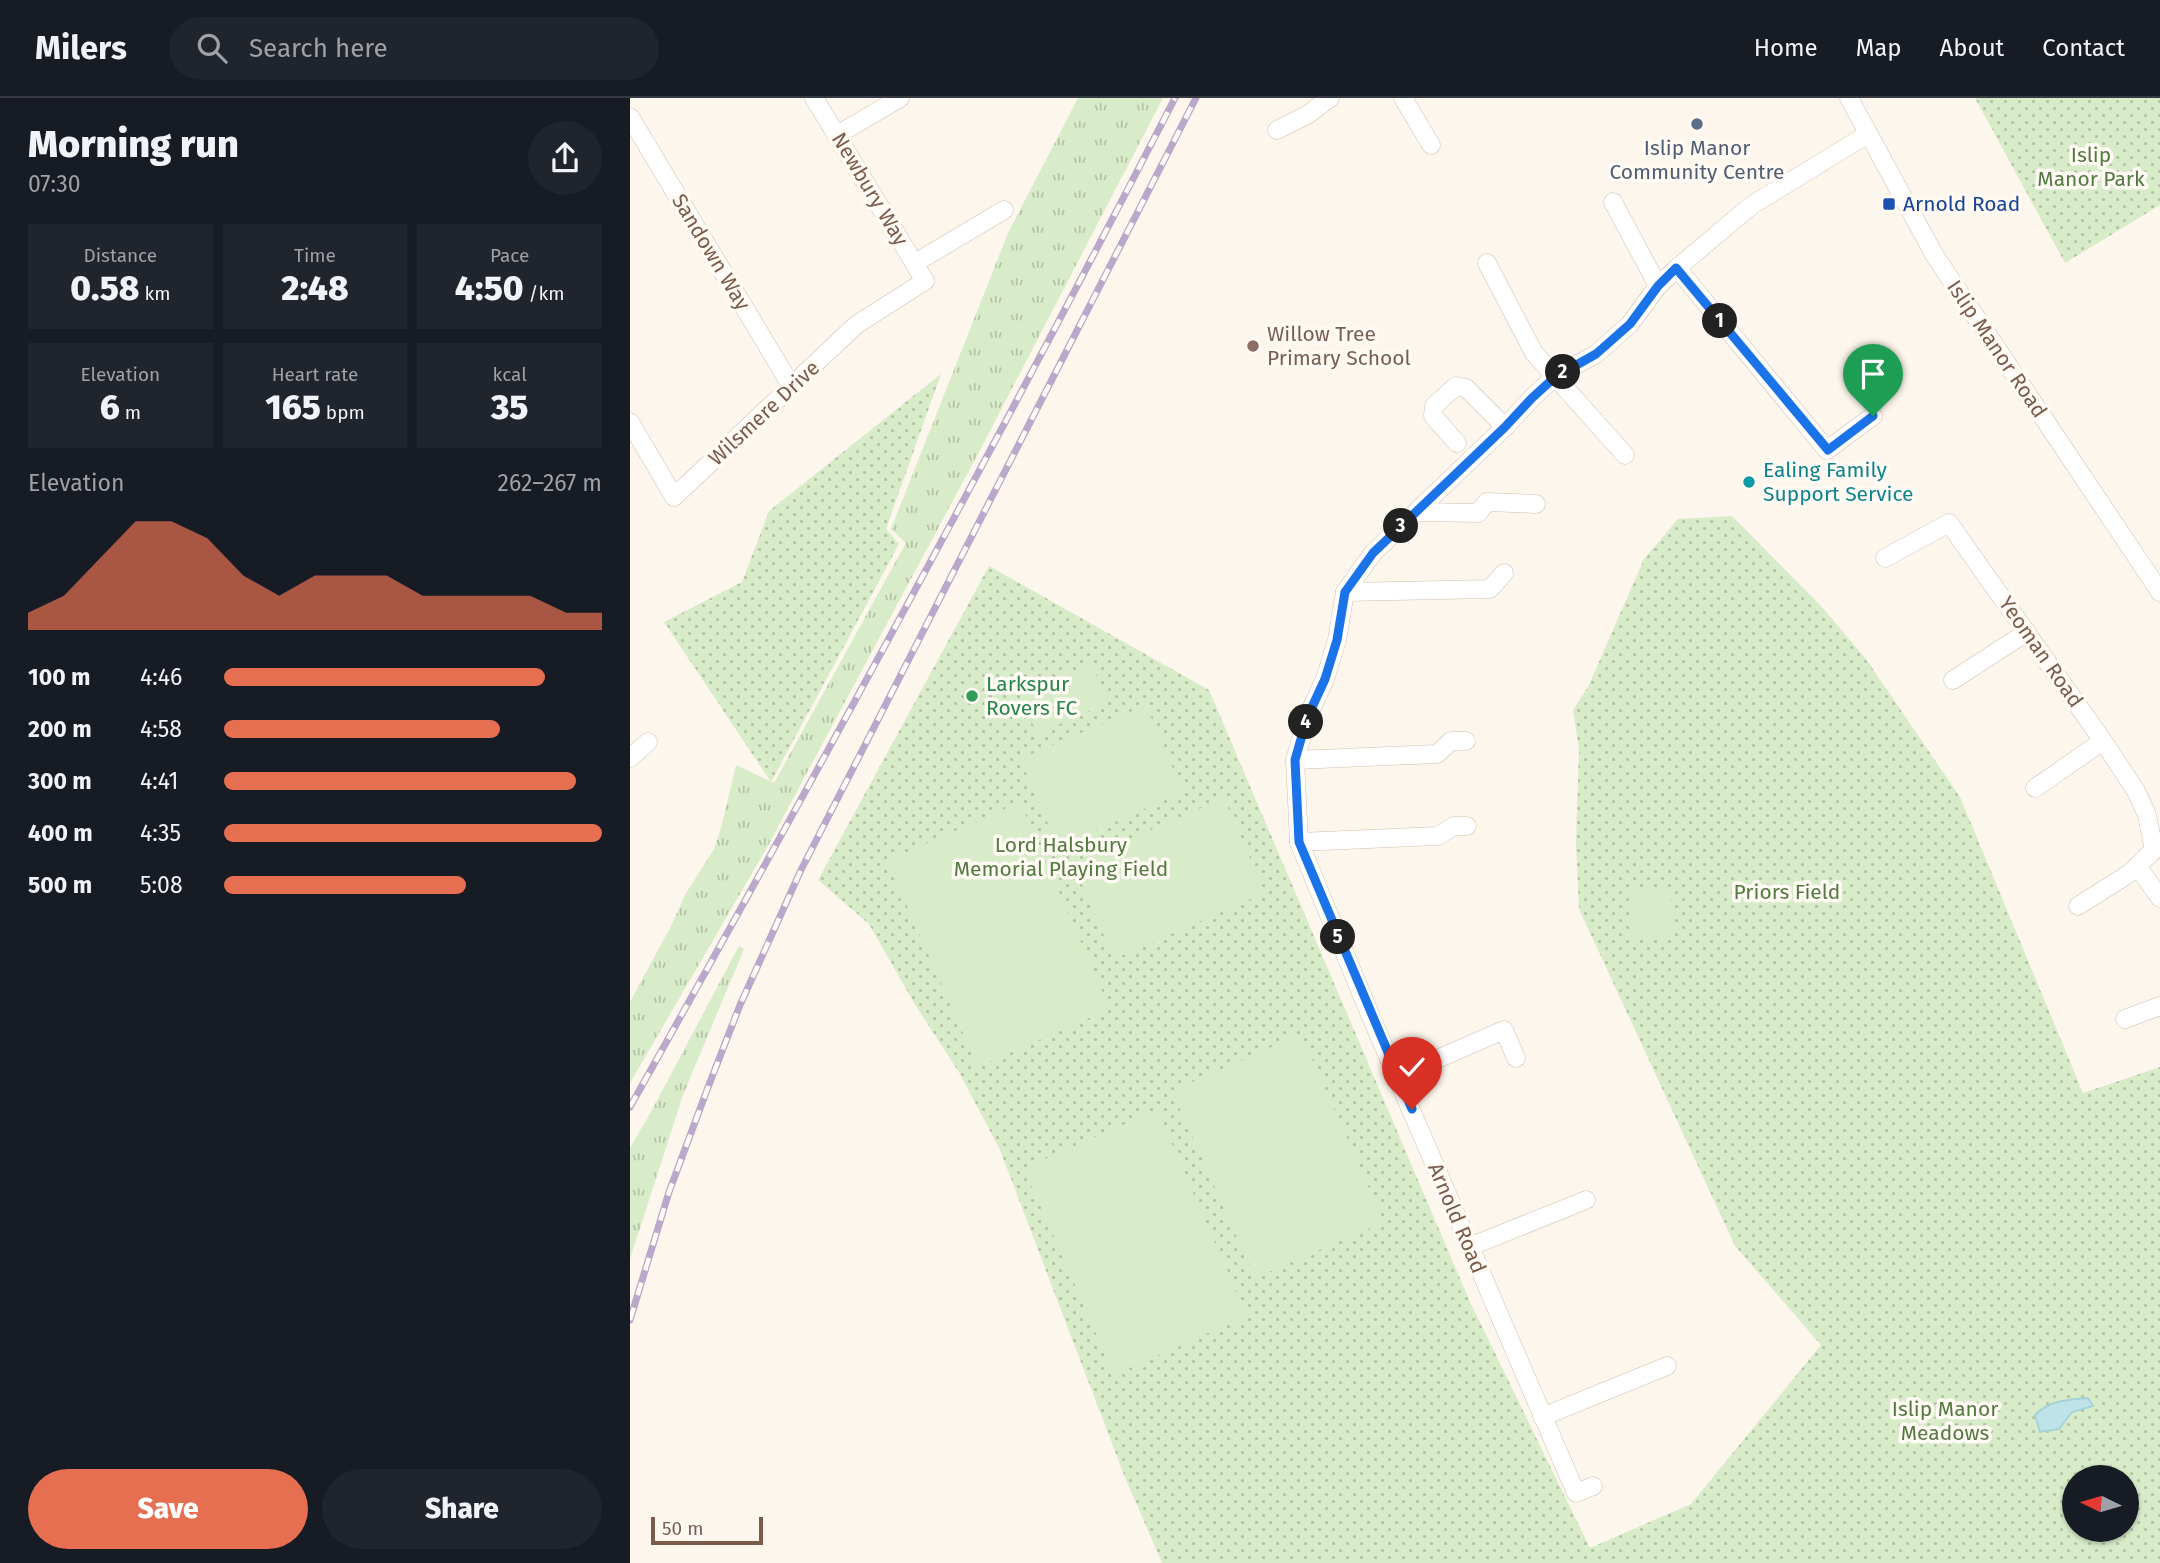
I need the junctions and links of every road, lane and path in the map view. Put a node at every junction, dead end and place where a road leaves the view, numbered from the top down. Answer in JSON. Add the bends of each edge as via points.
{"nodes":[{"id":1,"x":814,"y":98,"type":"edge"},
{"id":2,"x":900,"y":98,"type":"edge"},
{"id":3,"x":1330,"y":98,"type":"edge"},
{"id":4,"x":1403,"y":98,"type":"edge"},
{"id":5,"x":1849,"y":98,"type":"edge"},
{"id":6,"x":630,"y":117,"type":"edge"},
{"id":7,"x":1277,"y":130,"type":"dead end"},
{"id":8,"x":1868,"y":134,"type":"junction"},
{"id":9,"x":837,"y":135,"type":"junction"},
{"id":10,"x":1431,"y":145,"type":"dead end"},
{"id":11,"x":1613,"y":202,"type":"dead end"},
{"id":12,"x":1004,"y":211,"type":"dead end"},
{"id":13,"x":915,"y":263,"type":"junction"},
{"id":14,"x":1487,"y":263,"type":"dead end"},
{"id":15,"x":1676,"y":268,"type":"junction"},
{"id":16,"x":925,"y":281,"type":"joint"},
{"id":17,"x":1658,"y":286,"type":"junction"},
{"id":18,"x":1555,"y":377,"type":"junction"},
{"id":19,"x":792,"y":387,"type":"junction"},
{"id":20,"x":1873,"y":416,"type":"dead end"},
{"id":21,"x":630,"y":422,"type":"edge"},
{"id":22,"x":1505,"y":427,"type":"junction"},
{"id":23,"x":1457,"y":443,"type":"dead end"},
{"id":24,"x":1625,"y":455,"type":"dead end"},
{"id":25,"x":1536,"y":504,"type":"dead end"},
{"id":26,"x":1417,"y":512,"type":"junction"},
{"id":27,"x":1885,"y":558,"type":"dead end"},
{"id":28,"x":1504,"y":573,"type":"dead end"},
{"id":29,"x":1345,"y":592,"type":"junction"},
{"id":30,"x":2160,"y":592,"type":"edge"},
{"id":31,"x":2027,"y":632,"type":"junction"},
{"id":32,"x":1953,"y":680,"type":"dead end"},
{"id":33,"x":1466,"y":741,"type":"dead end"},
{"id":34,"x":2103,"y":741,"type":"junction"},
{"id":35,"x":648,"y":742,"type":"dead end"},
{"id":36,"x":630,"y":758,"type":"edge"},
{"id":37,"x":1295,"y":760,"type":"junction"},
{"id":38,"x":2035,"y":788,"type":"dead end"},
{"id":39,"x":1467,"y":826,"type":"dead end"},
{"id":40,"x":1299,"y":842,"type":"junction"},
{"id":41,"x":2157,"y":847,"type":"edge"},
{"id":42,"x":2137,"y":866,"type":"junction"},
{"id":43,"x":2160,"y":898,"type":"edge"},
{"id":44,"x":2078,"y":906,"type":"dead end"},
{"id":45,"x":2160,"y":1006,"type":"edge"},
{"id":46,"x":2125,"y":1019,"type":"dead end"},
{"id":47,"x":1516,"y":1058,"type":"dead end"},
{"id":48,"x":1398,"y":1076,"type":"junction"},
{"id":49,"x":1586,"y":1200,"type":"dead end"},
{"id":50,"x":1469,"y":1247,"type":"junction"},
{"id":51,"x":1668,"y":1366,"type":"dead end"},
{"id":52,"x":1542,"y":1417,"type":"junction"},
{"id":53,"x":1593,"y":1486,"type":"dead end"}],
"edges":[{"from":1,"to":9,"type":"street","name":"Newbury Way"},
{"from":2,"to":9,"type":"street"},
{"from":3,"to":7,"type":"street"},
{"from":4,"to":10,"type":"street"},
{"from":5,"to":8,"type":"street","name":"Islip Manor Road"},
{"from":6,"to":19,"type":"street","name":"Sandown Way"},
{"from":8,"to":15,"type":"street","name":"Arnold Road","via":[[1752,205]]},
{"from":8,"to":30,"type":"street","name":"Islip Manor Road","via":[[1935,256]]},
{"from":9,"to":13,"type":"street","name":"Newbury Way"},
{"from":11,"to":17,"type":"street"},
{"from":12,"to":13,"type":"street"},
{"from":13,"to":16,"type":"street","name":"Newbury Way"},
{"from":14,"to":18,"type":"street","via":[[1534,353]]},
{"from":15,"to":17,"type":"street","name":"Arnold Road"},
{"from":15,"to":20,"type":"street","via":[[1828,450]]},
{"from":16,"to":19,"type":"street","name":"Wilsmere Drive","via":[[856,325]]},
{"from":17,"to":18,"type":"street","name":"Arnold Road","via":[[1630,324],[1596,354]]},
{"from":18,"to":22,"type":"street","name":"Arnold Road"},
{"from":18,"to":24,"type":"street"},
{"from":19,"to":21,"type":"street","name":"Wilsmere Drive","via":[[674,497]]},
{"from":22,"to":23,"type":"street","via":[[1466,388],[1456,386],[1434,406],[1433,416]]},
{"from":22,"to":26,"type":"street","name":"Arnold Road"},
{"from":25,"to":26,"type":"street","via":[[1487,502],[1478,513]]},
{"from":26,"to":29,"type":"street","name":"Arnold Road","via":[[1373,553]]},
{"from":27,"to":31,"type":"street","name":"Yeoman Road","via":[[1949,523]]},
{"from":28,"to":29,"type":"street","via":[[1490,589]]},
{"from":29,"to":37,"type":"street","name":"Arnold Road","via":[[1337,640]]},
{"from":31,"to":32,"type":"street"},
{"from":31,"to":34,"type":"street","name":"Yeoman Road"},
{"from":33,"to":37,"type":"street","via":[[1451,741],[1437,754]]},
{"from":34,"to":38,"type":"street"},
{"from":34,"to":41,"type":"street","name":"Yeoman Road","via":[[2136,791]]},
{"from":35,"to":36,"type":"street"},
{"from":37,"to":40,"type":"street","name":"Arnold Road"},
{"from":39,"to":40,"type":"street","via":[[1454,826],[1438,836]]},
{"from":40,"to":48,"type":"street","name":"Arnold Road"},
{"from":41,"to":42,"type":"street"},
{"from":42,"to":43,"type":"street"},
{"from":42,"to":44,"type":"street"},
{"from":45,"to":46,"type":"street"},
{"from":47,"to":48,"type":"street","via":[[1504,1030]]},
{"from":48,"to":50,"type":"street","name":"Arnold Road"},
{"from":49,"to":50,"type":"street"},
{"from":50,"to":52,"type":"street","name":"Arnold Road"},
{"from":51,"to":52,"type":"street"},
{"from":52,"to":53,"type":"street","name":"Arnold Road","via":[[1576,1493]]}]}
